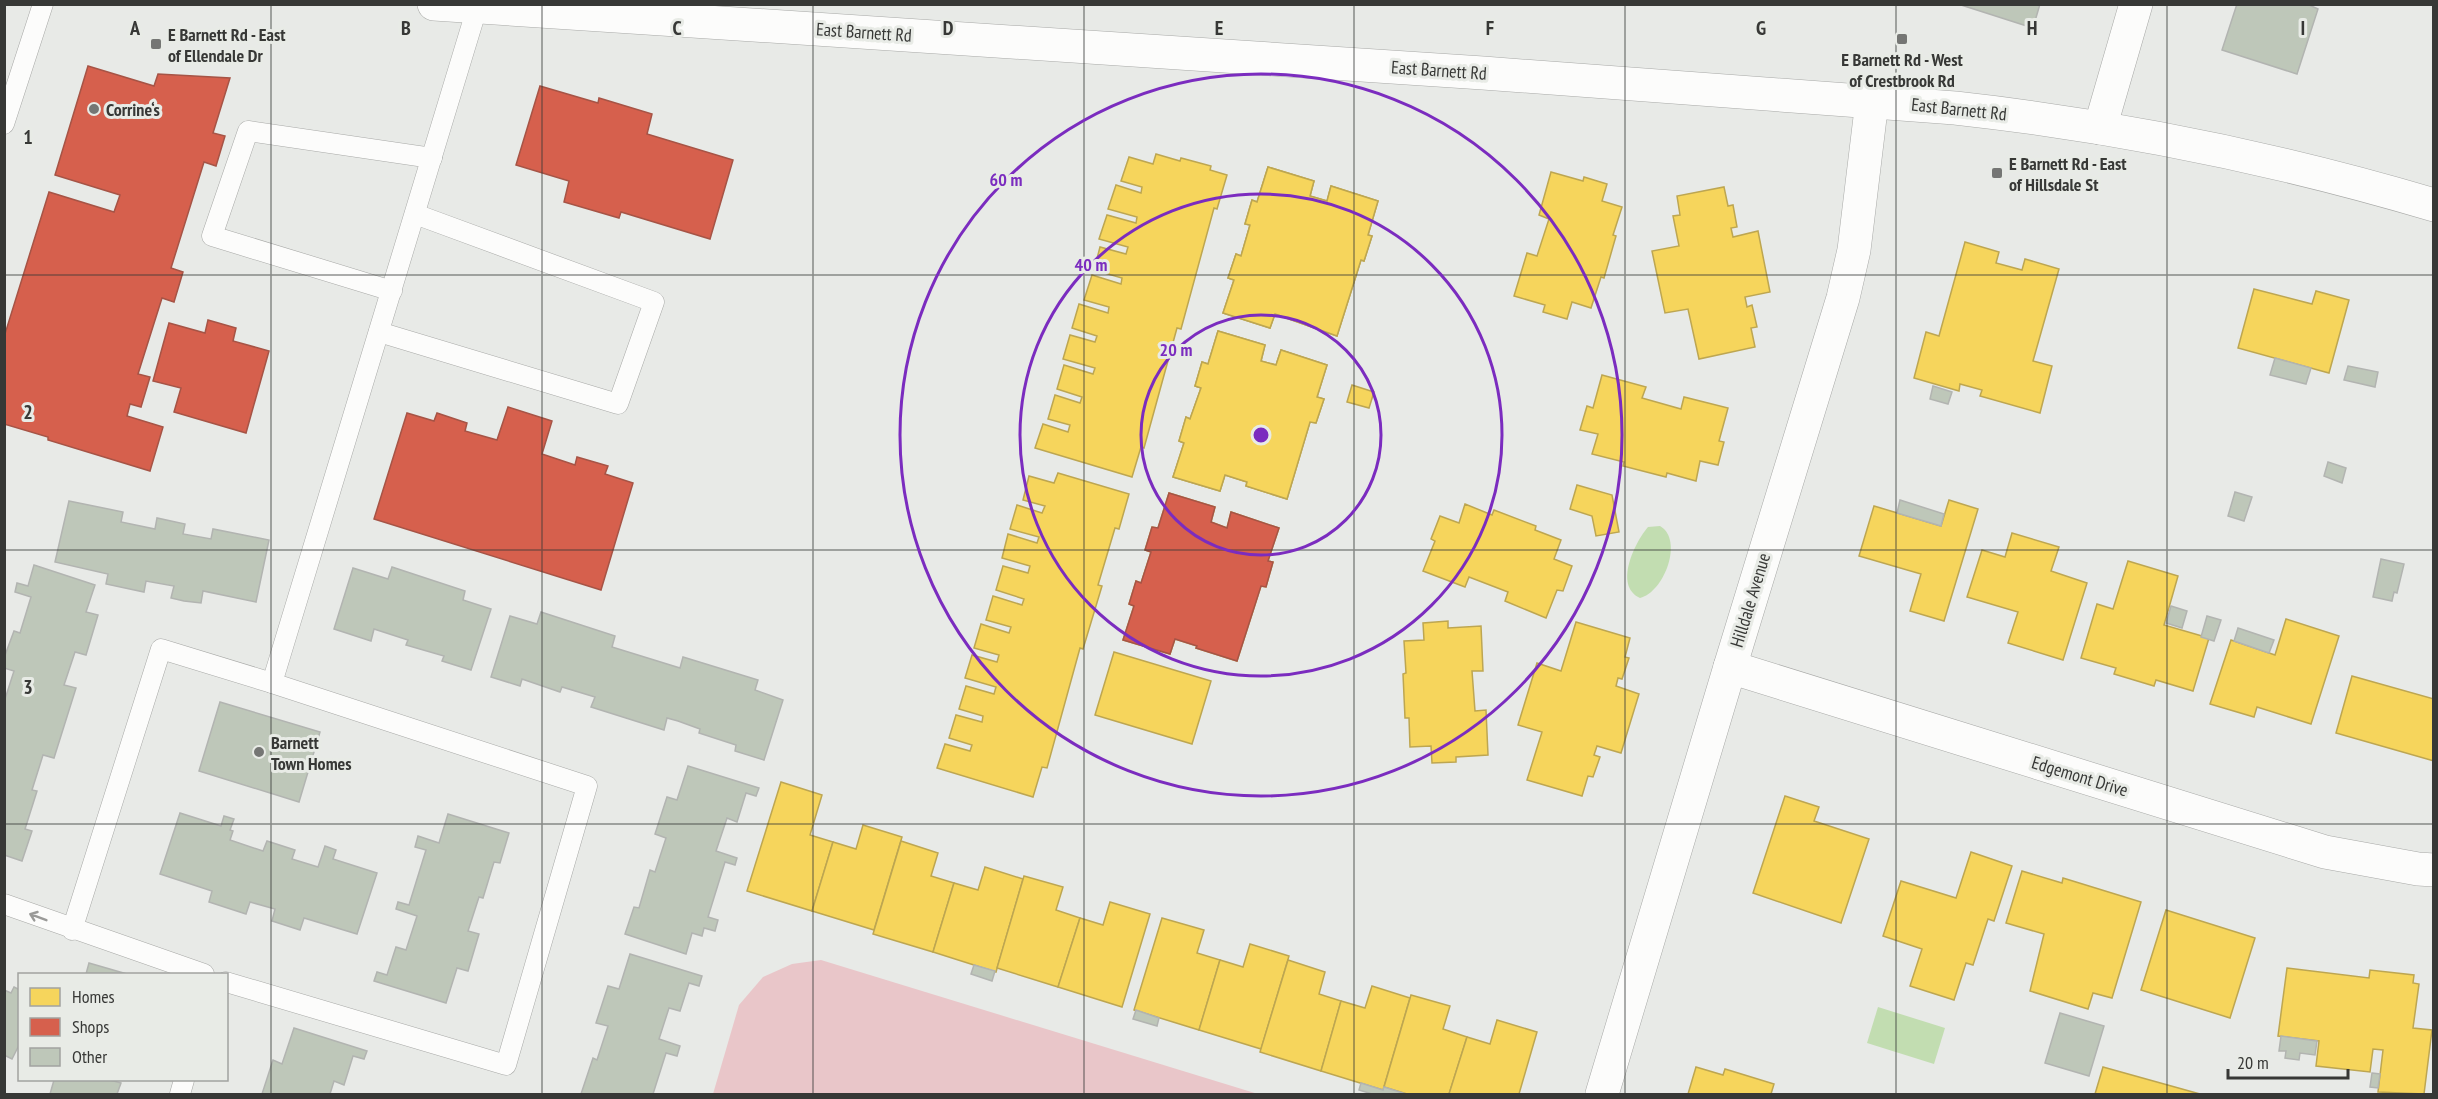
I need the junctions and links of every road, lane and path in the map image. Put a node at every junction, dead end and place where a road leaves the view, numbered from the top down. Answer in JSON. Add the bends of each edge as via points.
{"nodes":[{"id":1,"x":43,"y":4,"type":"edge"},
{"id":2,"x":435,"y":4,"type":"edge"},
{"id":3,"x":2136,"y":4,"type":"edge"},
{"id":4,"x":477,"y":8,"type":"junction"},
{"id":5,"x":1872,"y":101,"type":"junction"},
{"id":6,"x":4,"y":124,"type":"edge"},
{"id":7,"x":2100,"y":128,"type":"junction"},
{"id":8,"x":432,"y":158,"type":"junction"},
{"id":9,"x":2433,"y":205,"type":"edge"},
{"id":10,"x":414,"y":214,"type":"junction"},
{"id":11,"x":392,"y":291,"type":"junction"},
{"id":12,"x":379,"y":332,"type":"junction"},
{"id":13,"x":1730,"y":667,"type":"junction"},
{"id":14,"x":272,"y":683,"type":"junction"},
{"id":15,"x":2433,"y":870,"type":"edge"},
{"id":16,"x":4,"y":904,"type":"edge"},
{"id":17,"x":72,"y":930,"type":"junction"},
{"id":18,"x":198,"y":973,"type":"edge"},
{"id":19,"x":228,"y":983,"type":"edge"},
{"id":20,"x":1602,"y":1095,"type":"edge"}],
"edges":[{"from":1,"to":6,"type":"lane"},
{"from":2,"to":4,"type":"main road","name":"East Barnett Rd"},
{"from":3,"to":7,"type":"main road"},
{"from":4,"to":5,"type":"main road","name":"East Barnett Rd","via":[[1096,46]]},
{"from":4,"to":8,"type":"lane"},
{"from":5,"to":7,"type":"main road","name":"East Barnett Rd","via":[[2020,115]]},
{"from":5,"to":13,"type":"main road","name":"Hilldale Avenue","via":[[1854,250],[1843,298]]},
{"from":7,"to":9,"type":"main road","name":"East Barnett Rd","via":[[2183,141]]},
{"from":8,"to":10,"type":"lane"},
{"from":8,"to":11,"type":"lane","via":[[248,131],[212,236]]},
{"from":10,"to":11,"type":"lane"},
{"from":10,"to":12,"type":"lane","via":[[654,302],[618,404]]},
{"from":11,"to":12,"type":"lane"},
{"from":12,"to":14,"type":"lane"},
{"from":13,"to":15,"type":"main road","name":"Edgemont Drive","via":[[2325,852]]},
{"from":13,"to":20,"type":"main road","name":"Hilldale Avenue"},
{"from":14,"to":17,"type":"lane","via":[[161,649]]},
{"from":14,"to":19,"type":"lane","via":[[587,786],[506,1065]]},
{"from":17,"to":16,"type":"lane","one_way":true},
{"from":17,"to":18,"type":"lane"}]}
